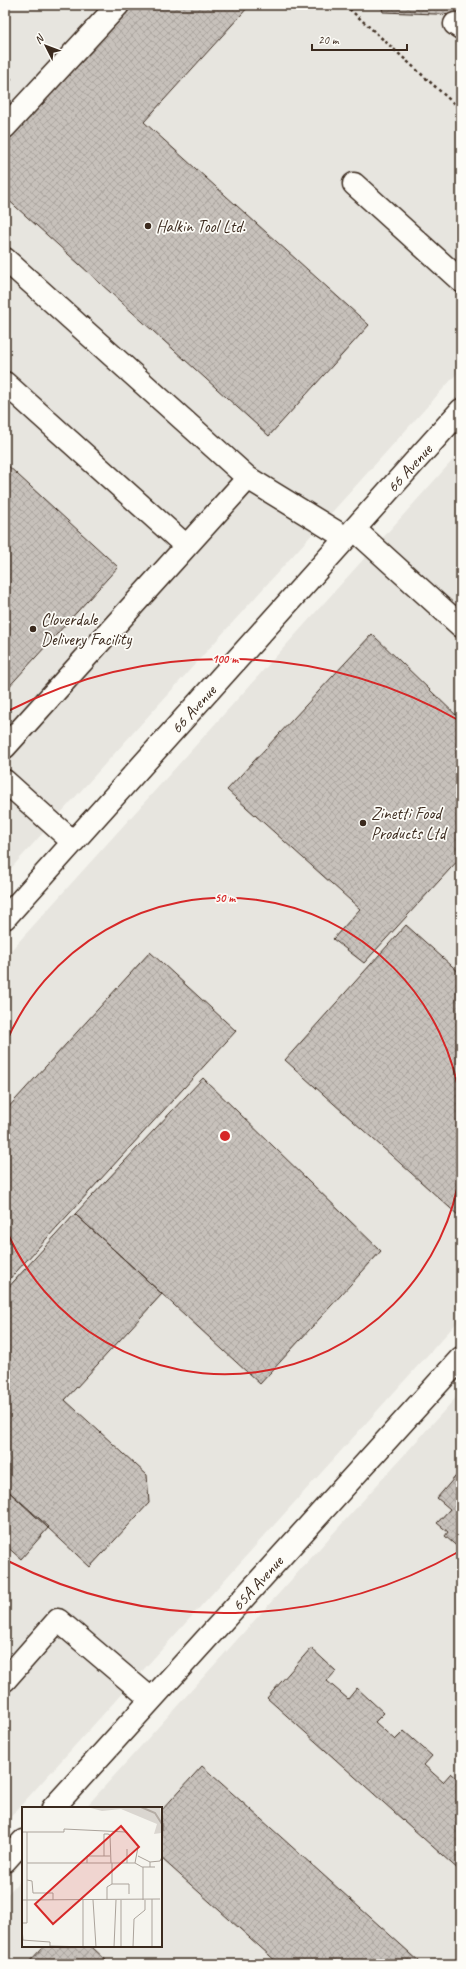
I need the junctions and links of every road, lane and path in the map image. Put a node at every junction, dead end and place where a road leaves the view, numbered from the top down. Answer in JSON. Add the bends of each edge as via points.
{"nodes":[{"id":1,"x":118,"y":5,"type":"edge"},
{"id":2,"x":345,"y":5,"type":"edge"},
{"id":3,"x":461,"y":110,"type":"edge"},
{"id":4,"x":5,"y":127,"type":"edge"},
{"id":5,"x":354,"y":184,"type":"dead end"},
{"id":6,"x":5,"y":259,"type":"edge"},
{"id":7,"x":461,"y":281,"type":"edge"},
{"id":8,"x":5,"y":383,"type":"edge"},
{"id":9,"x":461,"y":410,"type":"edge"},
{"id":10,"x":248,"y":478,"type":"junction"},
{"id":11,"x":350,"y":534,"type":"junction"},
{"id":12,"x":186,"y":546,"type":"junction"},
{"id":13,"x":461,"y":626,"type":"edge"},
{"id":14,"x":5,"y":747,"type":"edge"},
{"id":15,"x":5,"y":781,"type":"edge"},
{"id":16,"x":73,"y":842,"type":"junction"},
{"id":17,"x":5,"y":918,"type":"edge"},
{"id":18,"x":461,"y":1358,"type":"edge"},
{"id":19,"x":5,"y":1680,"type":"edge"},
{"id":20,"x":151,"y":1699,"type":"junction"},
{"id":21,"x":54,"y":1807,"type":"edge"},
{"id":22,"x":22,"y":1842,"type":"edge"},
{"id":23,"x":5,"y":1861,"type":"edge"}],
"edges":[{"from":1,"to":4,"type":"street"},
{"from":2,"to":3,"type":"path"},
{"from":5,"to":7,"type":"street"},
{"from":6,"to":10,"type":"street"},
{"from":8,"to":12,"type":"street"},
{"from":9,"to":11,"type":"street","name":"66 Avenue"},
{"from":10,"to":11,"type":"street"},
{"from":10,"to":12,"type":"street"},
{"from":11,"to":13,"type":"street"},
{"from":11,"to":16,"type":"street","name":"66 Avenue"},
{"from":12,"to":14,"type":"street"},
{"from":15,"to":16,"type":"street"},
{"from":16,"to":17,"type":"street","name":"66 Avenue"},
{"from":18,"to":20,"type":"street","name":"65A Avenue"},
{"from":19,"to":20,"type":"street","via":[[58,1620]]},
{"from":20,"to":21,"type":"street","name":"65A Avenue"},
{"from":22,"to":23,"type":"street"}]}
